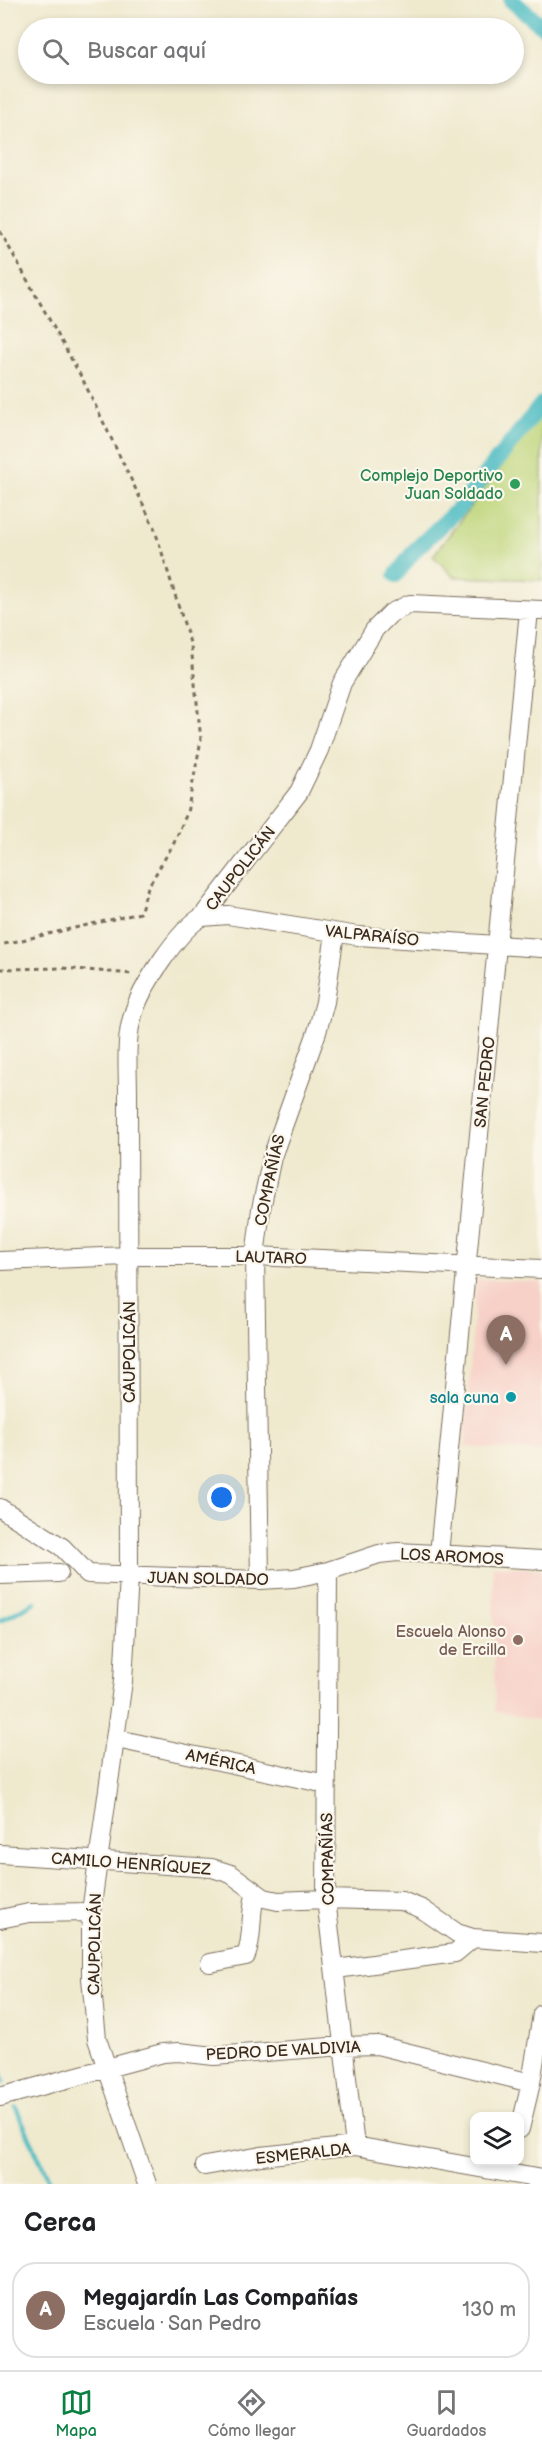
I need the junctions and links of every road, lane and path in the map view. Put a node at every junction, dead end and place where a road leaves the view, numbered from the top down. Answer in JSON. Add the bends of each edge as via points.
{"nodes":[{"id":1,"x":0,"y":231,"type":"edge"},
{"id":2,"x":535,"y":610,"type":"edge"},
{"id":3,"x":202,"y":917,"type":"junction"},
{"id":4,"x":335,"y":933,"type":"junction"},
{"id":5,"x":0,"y":945,"type":"edge"},
{"id":6,"x":497,"y":945,"type":"junction"},
{"id":7,"x":542,"y":948,"type":"edge"},
{"id":8,"x":0,"y":969,"type":"edge"},
{"id":9,"x":152,"y":976,"type":"junction"},
{"id":10,"x":128,"y":1256,"type":"junction"},
{"id":11,"x":255,"y":1256,"type":"junction"},
{"id":12,"x":0,"y":1260,"type":"edge"},
{"id":13,"x":466,"y":1266,"type":"junction"},
{"id":14,"x":542,"y":1269,"type":"edge"},
{"id":15,"x":0,"y":1508,"type":"edge"},
{"id":16,"x":439,"y":1554,"type":"junction"},
{"id":17,"x":542,"y":1560,"type":"edge"},
{"id":18,"x":328,"y":1571,"type":"junction"},
{"id":19,"x":58,"y":1574,"type":"dead end"},
{"id":20,"x":0,"y":1575,"type":"edge"},
{"id":21,"x":129,"y":1576,"type":"junction"},
{"id":22,"x":260,"y":1580,"type":"junction"},
{"id":23,"x":117,"y":1739,"type":"junction"},
{"id":24,"x":326,"y":1784,"type":"junction"},
{"id":25,"x":0,"y":1854,"type":"edge"},
{"id":26,"x":98,"y":1860,"type":"junction"},
{"id":27,"x":256,"y":1892,"type":"junction"},
{"id":28,"x":326,"y":1899,"type":"junction"},
{"id":29,"x":91,"y":1912,"type":"junction"},
{"id":30,"x":0,"y":1919,"type":"edge"},
{"id":31,"x":473,"y":1938,"type":"junction"},
{"id":32,"x":542,"y":1943,"type":"edge"},
{"id":33,"x":210,"y":1963,"type":"dead end"},
{"id":34,"x":336,"y":1969,"type":"junction"},
{"id":35,"x":542,"y":2014,"type":"edge"},
{"id":36,"x":342,"y":2046,"type":"junction"},
{"id":37,"x":106,"y":2069,"type":"junction"},
{"id":38,"x":531,"y":2083,"type":"junction"},
{"id":39,"x":0,"y":2097,"type":"edge"},
{"id":40,"x":523,"y":2112,"type":"edge"},
{"id":41,"x":355,"y":2146,"type":"junction"},
{"id":42,"x":206,"y":2166,"type":"dead end"},
{"id":43,"x":508,"y":2173,"type":"edge"},
{"id":44,"x":542,"y":2179,"type":"edge"},
{"id":45,"x":147,"y":2184,"type":"edge"}],
"edges":[{"from":1,"to":5,"type":"path","via":[[83,380],[154,527],[191,646],[201,740],[187,813],[148,887],[140,914]]},
{"from":2,"to":3,"type":"street","name":"CAUPOLICÁN","via":[[410,604],[391,613],[375,629],[342,683],[319,750],[299,792]]},
{"from":2,"to":6,"type":"street","name":"SAN PEDRO"},
{"from":3,"to":4,"type":"street","name":"VALPARAÍSO","via":[[228,915]]},
{"from":3,"to":9,"type":"street","name":"CAUPOLICÁN","via":[[185,930]]},
{"from":4,"to":6,"type":"street","name":"VALPARAÍSO"},
{"from":4,"to":11,"type":"street","name":"COMPAÑÍAS","via":[[317,1032],[272,1157]]},
{"from":6,"to":7,"type":"street","name":"VALPARAÍSO"},
{"from":6,"to":13,"type":"street","name":"SAN PEDRO"},
{"from":8,"to":9,"type":"path","via":[[62,968]]},
{"from":9,"to":10,"type":"street","name":"CAUPOLICÁN","via":[[132,1015],[128,1050]]},
{"from":10,"to":11,"type":"street","name":"LAUTARO"},
{"from":10,"to":12,"type":"street","name":"LAUTARO"},
{"from":10,"to":21,"type":"street","name":"CAUPOLICÁN"},
{"from":11,"to":13,"type":"street","name":"LAUTARO"},
{"from":11,"to":22,"type":"street","name":"COMPAÑÍAS"},
{"from":13,"to":14,"type":"street","name":"LAUTARO"},
{"from":13,"to":16,"type":"street","name":"SAN PEDRO"},
{"from":15,"to":21,"type":"street","name":"JUAN SOLDADO","via":[[62,1548],[88,1574]]},
{"from":16,"to":17,"type":"street","name":"LOS AROMOS"},
{"from":16,"to":18,"type":"street","name":"LOS AROMOS","via":[[380,1554]]},
{"from":18,"to":22,"type":"street","name":"JUAN SOLDADO"},
{"from":18,"to":24,"type":"street","name":"COMPAÑÍAS"},
{"from":19,"to":20,"type":"street"},
{"from":21,"to":22,"type":"street","name":"JUAN SOLDADO"},
{"from":21,"to":23,"type":"street","name":"CAUPOLICÁN"},
{"from":23,"to":24,"type":"street","name":"AMÉRICA"},
{"from":23,"to":26,"type":"street","name":"CAUPOLICÁN"},
{"from":24,"to":28,"type":"street","name":"COMPAÑÍAS"},
{"from":25,"to":26,"type":"street","name":"CAMILO HENRÍQUEZ"},
{"from":26,"to":27,"type":"street","name":"CAMILO HENRÍQUEZ","via":[[212,1868],[231,1874]]},
{"from":26,"to":29,"type":"street","name":"CAUPOLICÁN"},
{"from":27,"to":28,"type":"street","name":"CAMILO HENRÍQUEZ","via":[[278,1901]]},
{"from":27,"to":33,"type":"street","via":[[246,1956]]},
{"from":28,"to":31,"type":"street","name":"CAMILO HENRÍQUEZ","via":[[402,1901]]},
{"from":28,"to":34,"type":"street","name":"COMPAÑÍAS"},
{"from":29,"to":30,"type":"street","via":[[29,1913]]},
{"from":29,"to":37,"type":"street","name":"CAUPOLICÁN","via":[[93,2009]]},
{"from":31,"to":32,"type":"street","name":"CAMILO HENRÍQUEZ"},
{"from":31,"to":34,"type":"street","via":[[455,1953]]},
{"from":34,"to":36,"type":"street","name":"COMPAÑÍAS"},
{"from":35,"to":38,"type":"street"},
{"from":36,"to":37,"type":"street","name":"PEDRO DE VALDIVIA","via":[[214,2056],[179,2052]]},
{"from":36,"to":38,"type":"street","name":"PEDRO DE VALDIVIA","via":[[377,2045]]},
{"from":36,"to":41,"type":"street","name":"COMPAÑÍAS"},
{"from":37,"to":39,"type":"street","name":"PEDRO DE VALDIVIA"},
{"from":37,"to":45,"type":"street","name":"CAUPOLICÁN"},
{"from":38,"to":40,"type":"street"},
{"from":41,"to":42,"type":"street","name":"ESMERALDA"},
{"from":41,"to":43,"type":"street","name":"ESMERALDA"},
{"from":43,"to":44,"type":"street","name":"ESMERALDA"}]}
